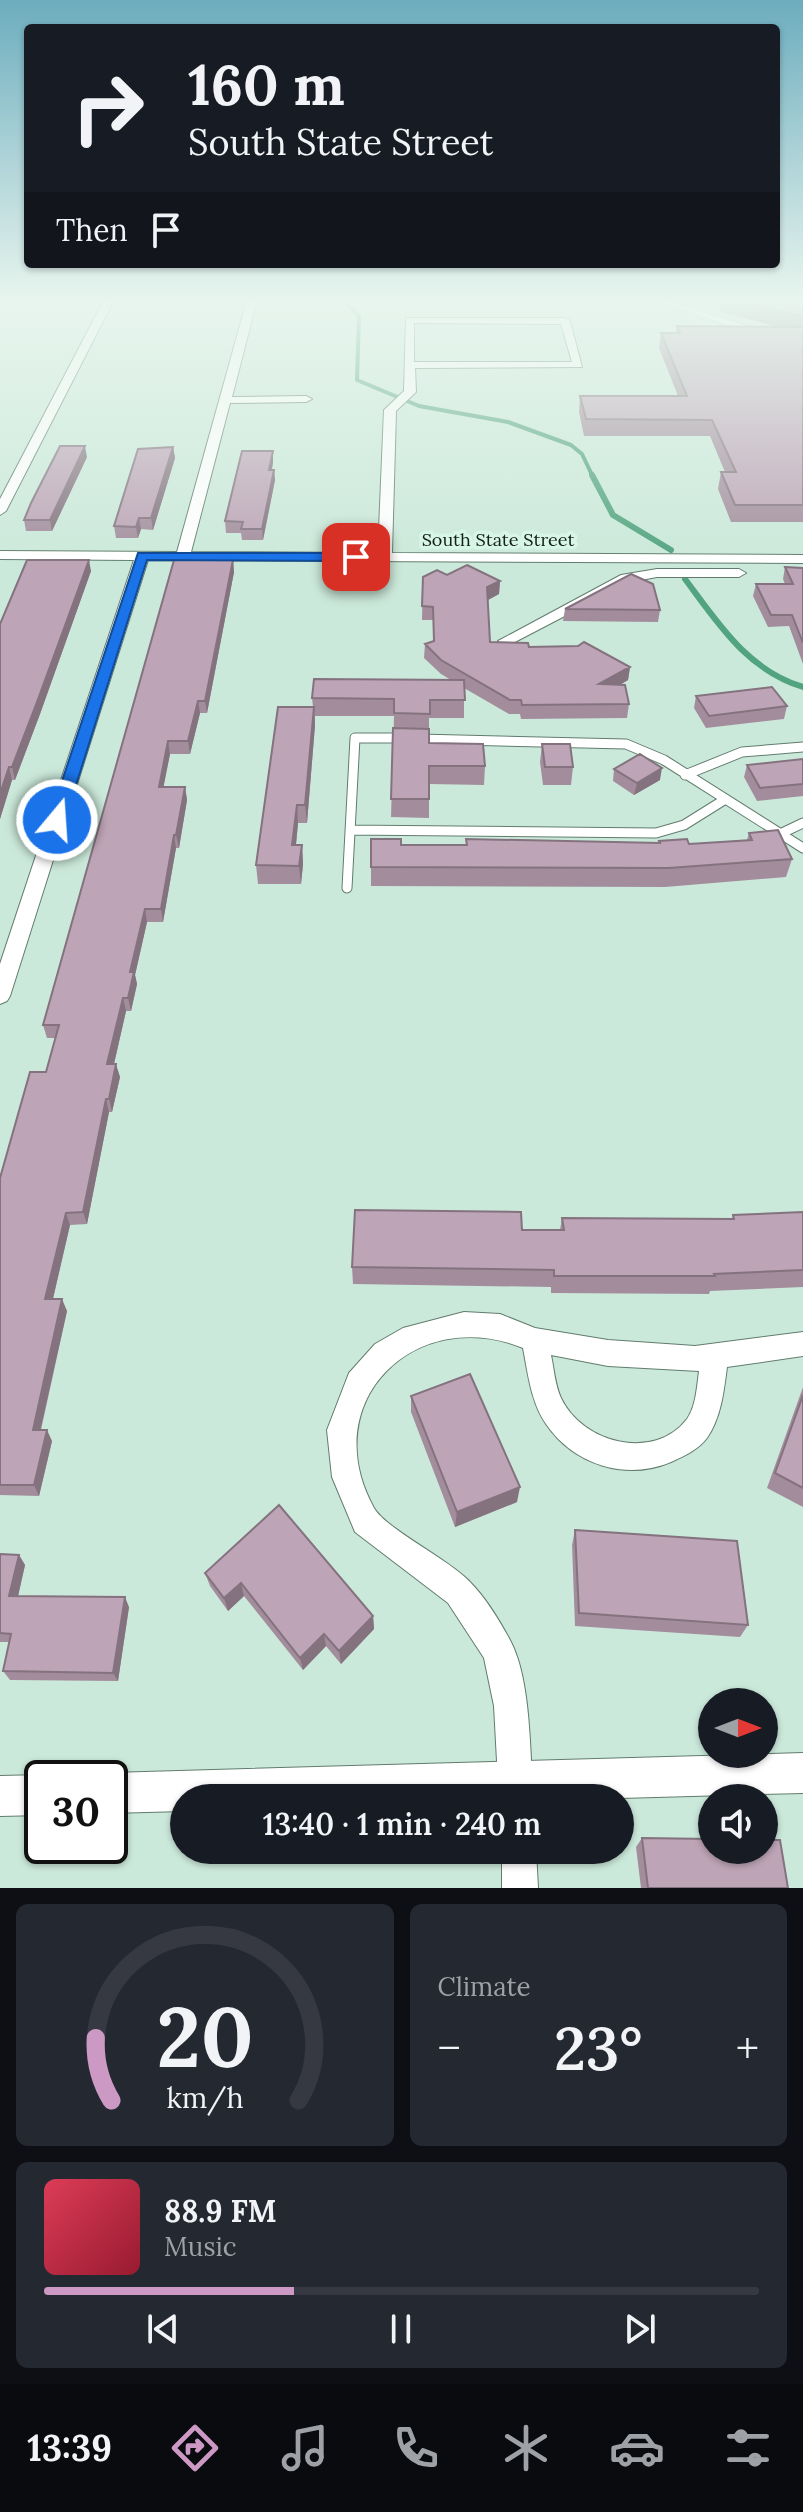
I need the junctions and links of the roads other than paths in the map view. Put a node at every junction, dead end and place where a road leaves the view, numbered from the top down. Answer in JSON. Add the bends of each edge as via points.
{"nodes":[{"id":1,"x":63,"y":388,"type":"edge"},
{"id":2,"x":227,"y":388,"type":"edge"},
{"id":3,"x":410,"y":388,"type":"edge"},
{"id":4,"x":306,"y":399,"type":"dead end"},
{"id":5,"x":224,"y":400,"type":"junction"},
{"id":6,"x":0,"y":511,"type":"edge"},
{"id":7,"x":0,"y":555,"type":"edge"},
{"id":8,"x":142,"y":556,"type":"junction"},
{"id":9,"x":183,"y":556,"type":"junction"},
{"id":10,"x":385,"y":557,"type":"junction"},
{"id":11,"x":735,"y":559,"type":"junction"},
{"id":12,"x":803,"y":559,"type":"edge"},
{"id":13,"x":744,"y":573,"type":"junction"},
{"id":14,"x":803,"y":573,"type":"edge"},
{"id":15,"x":506,"y":641,"type":"edge"},
{"id":16,"x":803,"y":747,"type":"edge"},
{"id":17,"x":685,"y":775,"type":"junction"},
{"id":18,"x":724,"y":800,"type":"junction"},
{"id":19,"x":803,"y":823,"type":"edge"},
{"id":20,"x":350,"y":830,"type":"junction"},
{"id":21,"x":782,"y":833,"type":"junction"},
{"id":22,"x":803,"y":848,"type":"edge"},
{"id":23,"x":347,"y":888,"type":"dead end"},
{"id":24,"x":0,"y":996,"type":"edge"},
{"id":25,"x":535,"y":1340,"type":"junction"},
{"id":26,"x":803,"y":1344,"type":"edge"},
{"id":27,"x":715,"y":1356,"type":"junction"},
{"id":28,"x":803,"y":1773,"type":"edge"},
{"id":29,"x":516,"y":1784,"type":"edge"},
{"id":30,"x":617,"y":1784,"type":"edge"},
{"id":31,"x":128,"y":1793,"type":"edge"},
{"id":32,"x":170,"y":1793,"type":"edge"},
{"id":33,"x":24,"y":1795,"type":"edge"},
{"id":34,"x":0,"y":1796,"type":"edge"},
{"id":35,"x":519,"y":1864,"type":"edge"},
{"id":36,"x":520,"y":1888,"type":"edge"}],
"edges":[{"from":1,"to":6,"type":"street"},
{"from":2,"to":5,"type":"street"},
{"from":3,"to":10,"type":"street","via":[[390,410]]},
{"from":4,"to":5,"type":"street"},
{"from":5,"to":9,"type":"street"},
{"from":7,"to":8,"type":"street","name":"South State Street"},
{"from":8,"to":9,"type":"street","name":"South State Street"},
{"from":8,"to":24,"type":"street"},
{"from":9,"to":10,"type":"street","name":"South State Street"},
{"from":10,"to":11,"type":"street","name":"South State Street"},
{"from":11,"to":12,"type":"street","name":"South State Street"},
{"from":11,"to":13,"type":"street"},
{"from":13,"to":14,"type":"street"},
{"from":13,"to":15,"type":"street","via":[[626,578]]},
{"from":16,"to":17,"type":"lane","via":[[730,753]]},
{"from":17,"to":18,"type":"lane"},
{"from":17,"to":20,"type":"lane","via":[[650,752],[612,742],[355,738]]},
{"from":18,"to":20,"type":"lane","via":[[684,825],[656,833]]},
{"from":18,"to":21,"type":"lane"},
{"from":19,"to":21,"type":"lane"},
{"from":20,"to":23,"type":"lane"},
{"from":21,"to":22,"type":"lane"},
{"from":25,"to":27,"type":"street","via":[[608,1353]]},
{"from":25,"to":27,"type":"street","via":[[552,1410],[576,1437],[629,1459],[656,1456],[697,1428]]},
{"from":25,"to":29,"type":"street","via":[[500,1326],[464,1324],[403,1340],[359,1382],[341,1430],[346,1477],[365,1522],[459,1592],[499,1652],[510,1706]]},
{"from":26,"to":27,"type":"street"},
{"from":28,"to":30,"type":"street"},
{"from":31,"to":32,"type":"street"},
{"from":33,"to":34,"type":"street"},
{"from":35,"to":36,"type":"street"}]}
